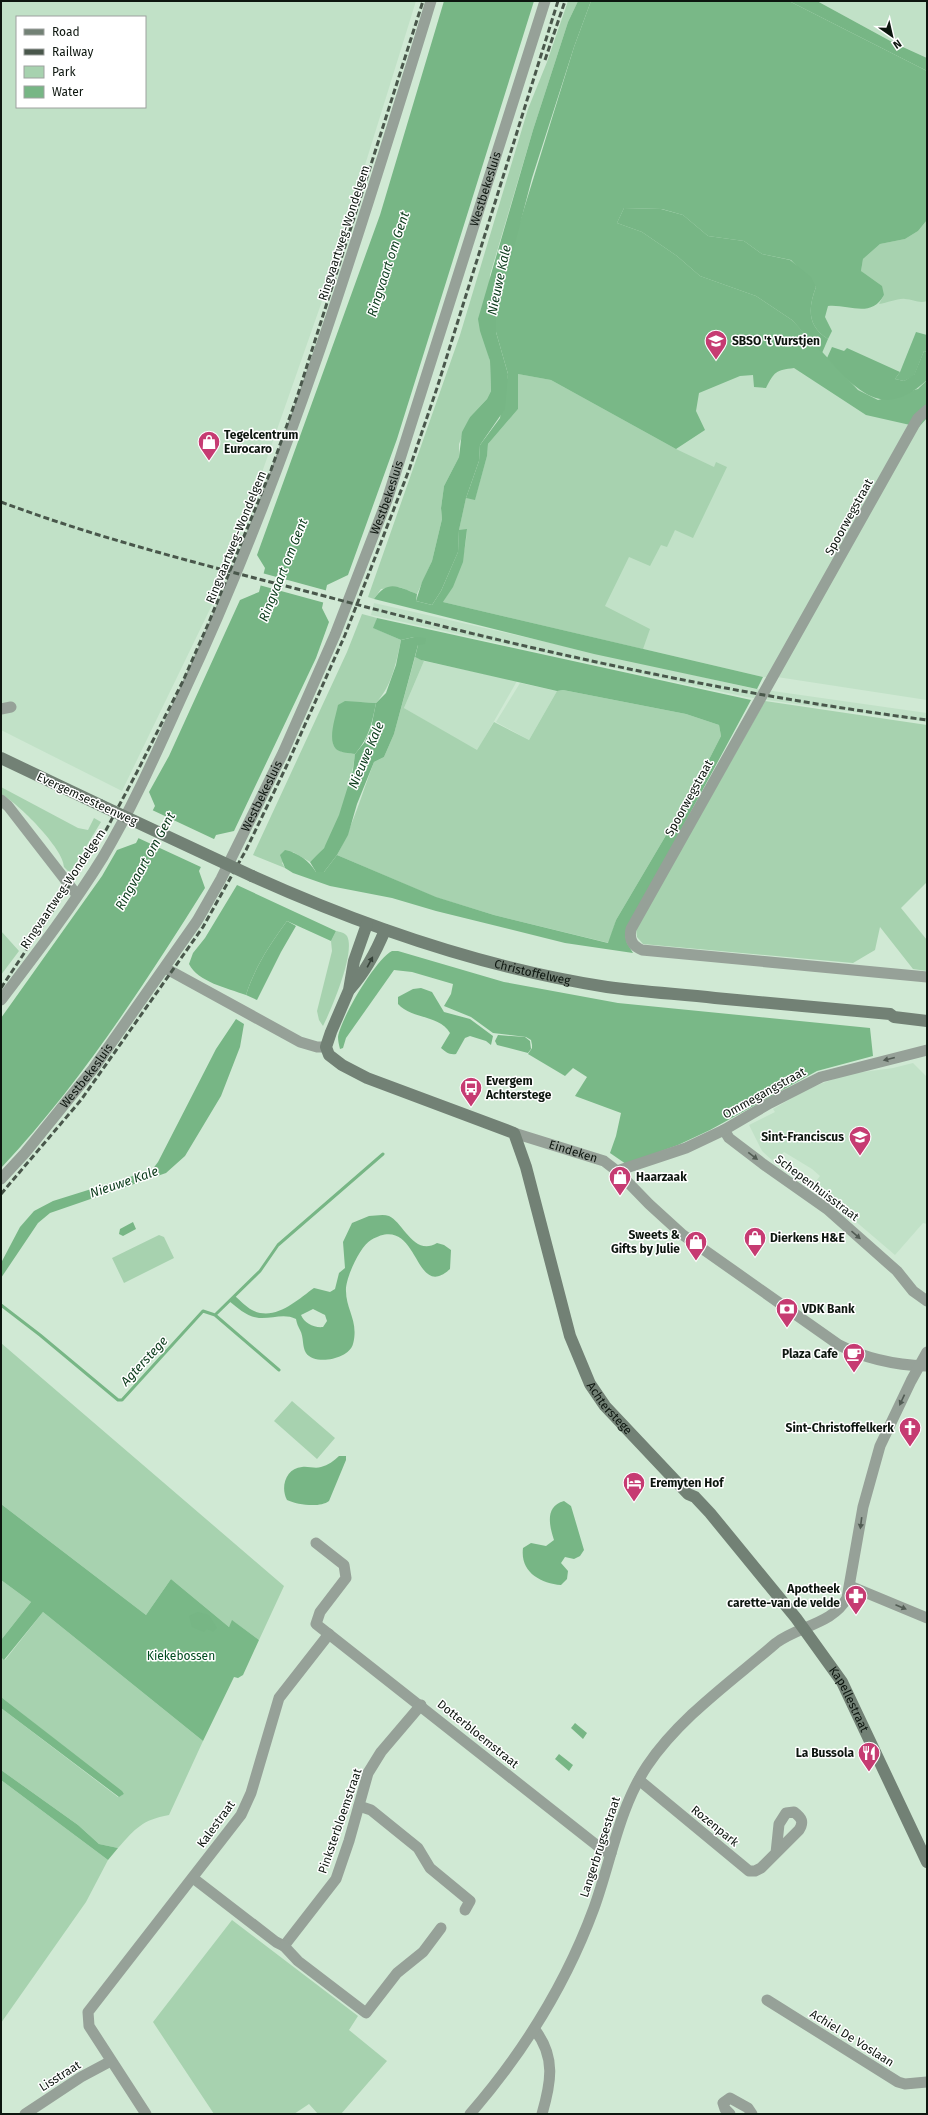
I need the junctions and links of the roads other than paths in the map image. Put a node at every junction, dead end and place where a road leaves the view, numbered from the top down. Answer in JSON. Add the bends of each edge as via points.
{"nodes":[{"id":1,"x":431,"y":1,"type":"edge"},
{"id":2,"x":545,"y":1,"type":"edge"},
{"id":3,"x":927,"y":410,"type":"edge"},
{"id":4,"x":1,"y":758,"type":"edge"},
{"id":5,"x":1,"y":800,"type":"edge"},
{"id":6,"x":194,"y":849,"type":"joint"},
{"id":7,"x":77,"y":895,"type":"junction"},
{"id":8,"x":367,"y":924,"type":"junction"},
{"id":9,"x":385,"y":930,"type":"junction"},
{"id":10,"x":165,"y":968,"type":"junction"},
{"id":11,"x":927,"y":977,"type":"edge"},
{"id":12,"x":349,"y":990,"type":"junction"},
{"id":13,"x":1,"y":1000,"type":"edge"},
{"id":14,"x":890,"y":1014,"type":"junction"},
{"id":15,"x":927,"y":1014,"type":"edge"},
{"id":16,"x":927,"y":1021,"type":"edge"},
{"id":17,"x":326,"y":1047,"type":"junction"},
{"id":18,"x":927,"y":1050,"type":"edge"},
{"id":19,"x":724,"y":1130,"type":"junction"},
{"id":20,"x":514,"y":1134,"type":"junction"},
{"id":21,"x":618,"y":1171,"type":"junction"},
{"id":22,"x":1,"y":1179,"type":"edge"},
{"id":23,"x":927,"y":1301,"type":"edge"},
{"id":24,"x":927,"y":1352,"type":"edge"},
{"id":25,"x":924,"y":1366,"type":"edge"},
{"id":26,"x":316,"y":1543,"type":"dead end"},
{"id":27,"x":850,"y":1586,"type":"junction"},
{"id":28,"x":927,"y":1618,"type":"edge"},
{"id":29,"x":804,"y":1628,"type":"junction"},
{"id":30,"x":329,"y":1634,"type":"junction"},
{"id":31,"x":421,"y":1705,"type":"junction"},
{"id":32,"x":639,"y":1780,"type":"junction"},
{"id":33,"x":359,"y":1806,"type":"junction"},
{"id":34,"x":611,"y":1853,"type":"junction"},
{"id":35,"x":776,"y":1853,"type":"dead end"},
{"id":36,"x":927,"y":1862,"type":"edge"},
{"id":37,"x":193,"y":1878,"type":"junction"},
{"id":38,"x":465,"y":1910,"type":"dead end"},
{"id":39,"x":441,"y":1928,"type":"dead end"},
{"id":40,"x":284,"y":1946,"type":"junction"},
{"id":41,"x":767,"y":2000,"type":"dead end"},
{"id":42,"x":534,"y":2030,"type":"junction"},
{"id":43,"x":111,"y":2061,"type":"junction"},
{"id":44,"x":927,"y":2082,"type":"edge"},
{"id":45,"x":25,"y":2114,"type":"edge"},
{"id":46,"x":146,"y":2114,"type":"edge"},
{"id":47,"x":470,"y":2114,"type":"edge"},
{"id":48,"x":542,"y":2114,"type":"edge"},
{"id":49,"x":730,"y":2114,"type":"edge"},
{"id":50,"x":752,"y":2114,"type":"edge"}],
"edges":[{"from":1,"to":7,"type":"street","name":"Ringvaartweg-Wondelgem","via":[[307,387],[240,567],[135,798],[103,857]]},
{"from":2,"to":10,"type":"street","name":"Westbekesluis","via":[[387,500],[335,635],[283,753],[221,879],[197,921]]},
{"from":3,"to":11,"type":"street","name":"Spoorwegstraat","via":[[918,418],[729,753],[630,935],[633,945],[642,950]]},
{"from":4,"to":6,"type":"street","name":"Evergemsesteenweg","bridge":true},
{"from":5,"to":7,"type":"street"},
{"from":6,"to":8,"type":"street","name":"Christoffelweg","bridge":true,"via":[[310,902]]},
{"from":7,"to":13,"type":"street","name":"Ringvaartweg-Wondelgem"},
{"from":8,"to":9,"type":"street","name":"Christoffelweg"},
{"from":8,"to":12,"type":"street","via":[[354,961]]},
{"from":12,"to":9,"type":"street","one_way":true,"via":[[365,972]]},
{"from":9,"to":14,"type":"street","name":"Christoffelweg","via":[[492,963],[608,987]]},
{"from":10,"to":17,"type":"street","via":[[300,1042],[317,1048]]},
{"from":10,"to":22,"type":"street","name":"Westbekesluis","via":[[93,1069]]},
{"from":12,"to":17,"type":"street"},
{"from":14,"to":15,"type":"street","name":"Christoffelweg","via":[[895,1011]]},
{"from":14,"to":16,"type":"street","name":"Christoffelweg","via":[[894,1017]]},
{"from":17,"to":20,"type":"street","name":"Eindeken","via":[[335,1061],[367,1078]]},
{"from":18,"to":19,"type":"street","name":"Ommegangstraat","one_way":true,"via":[[821,1077]]},
{"from":19,"to":21,"type":"street","name":"Ommegangstraat","via":[[686,1148]]},
{"from":19,"to":23,"type":"street","name":"Schepenhuisstraat","one_way":true,"via":[[729,1138],[757,1160],[827,1210]]},
{"from":20,"to":21,"type":"street","name":"Eindeken","via":[[604,1161]]},
{"from":20,"to":29,"type":"street","name":"Achterstege","via":[[526,1167],[570,1336],[590,1384],[605,1406],[688,1494],[695,1497],[710,1513]]},
{"from":21,"to":25,"type":"street","name":"Eindeken","via":[[683,1235],[839,1345],[879,1360]]},
{"from":24,"to":25,"type":"street","name":"Langerbrugsestraat"},
{"from":25,"to":27,"type":"street","name":"Langerbrugsestraat","one_way":true,"via":[[910,1382],[880,1446],[863,1506]]},
{"from":26,"to":30,"type":"street","via":[[344,1565],[346,1578],[320,1612],[316,1624]]},
{"from":27,"to":28,"type":"street","one_way":true},
{"from":27,"to":29,"type":"street","name":"Langerbrugsestraat","via":[[843,1606],[822,1621]]},
{"from":29,"to":32,"type":"street","name":"Langerbrugsestraat","via":[[776,1642],[692,1716],[660,1749]]},
{"from":29,"to":36,"type":"street","name":"Kapellestraat","via":[[842,1682]]},
{"from":30,"to":31,"type":"street","name":"Dotterbloemstraat"},
{"from":30,"to":37,"type":"street","name":"Kalestraat","via":[[279,1698],[251,1793],[241,1815]]},
{"from":31,"to":33,"type":"street","name":"Pinksterbloemstraat","via":[[381,1752],[371,1768]]},
{"from":31,"to":34,"type":"street","name":"Dotterbloemstraat","via":[[604,1851]]},
{"from":32,"to":34,"type":"street","name":"Langerbrugsestraat"},
{"from":32,"to":35,"type":"street","name":"Rozenpark","via":[[749,1871],[761,1868]]},
{"from":33,"to":38,"type":"street","via":[[371,1810],[418,1848],[430,1868],[470,1902]]},
{"from":33,"to":40,"type":"street","name":"Pinksterbloemstraat","via":[[336,1879]]},
{"from":34,"to":42,"type":"street","name":"Langerbrugsestraat","via":[[572,1963]]},
{"from":37,"to":40,"type":"street"},
{"from":37,"to":43,"type":"street","name":"Kalestraat","via":[[88,2012],[90,2026]]},
{"from":39,"to":40,"type":"street","via":[[422,1952],[397,1973],[366,2013],[298,1961]]},
{"from":41,"to":44,"type":"street","name":"Achiel De Voslaan","via":[[898,2082]]},
{"from":42,"to":47,"type":"street","name":"Langerbrugsestraat"},
{"from":42,"to":48,"type":"street","via":[[545,2045],[550,2063],[549,2084]]},
{"from":43,"to":45,"type":"street","name":"Lisstraat","via":[[81,2077]]},
{"from":43,"to":46,"type":"street","name":"Kalestraat"},
{"from":49,"to":50,"type":"street","via":[[723,2103],[730,2098],[748,2108]]}]}
